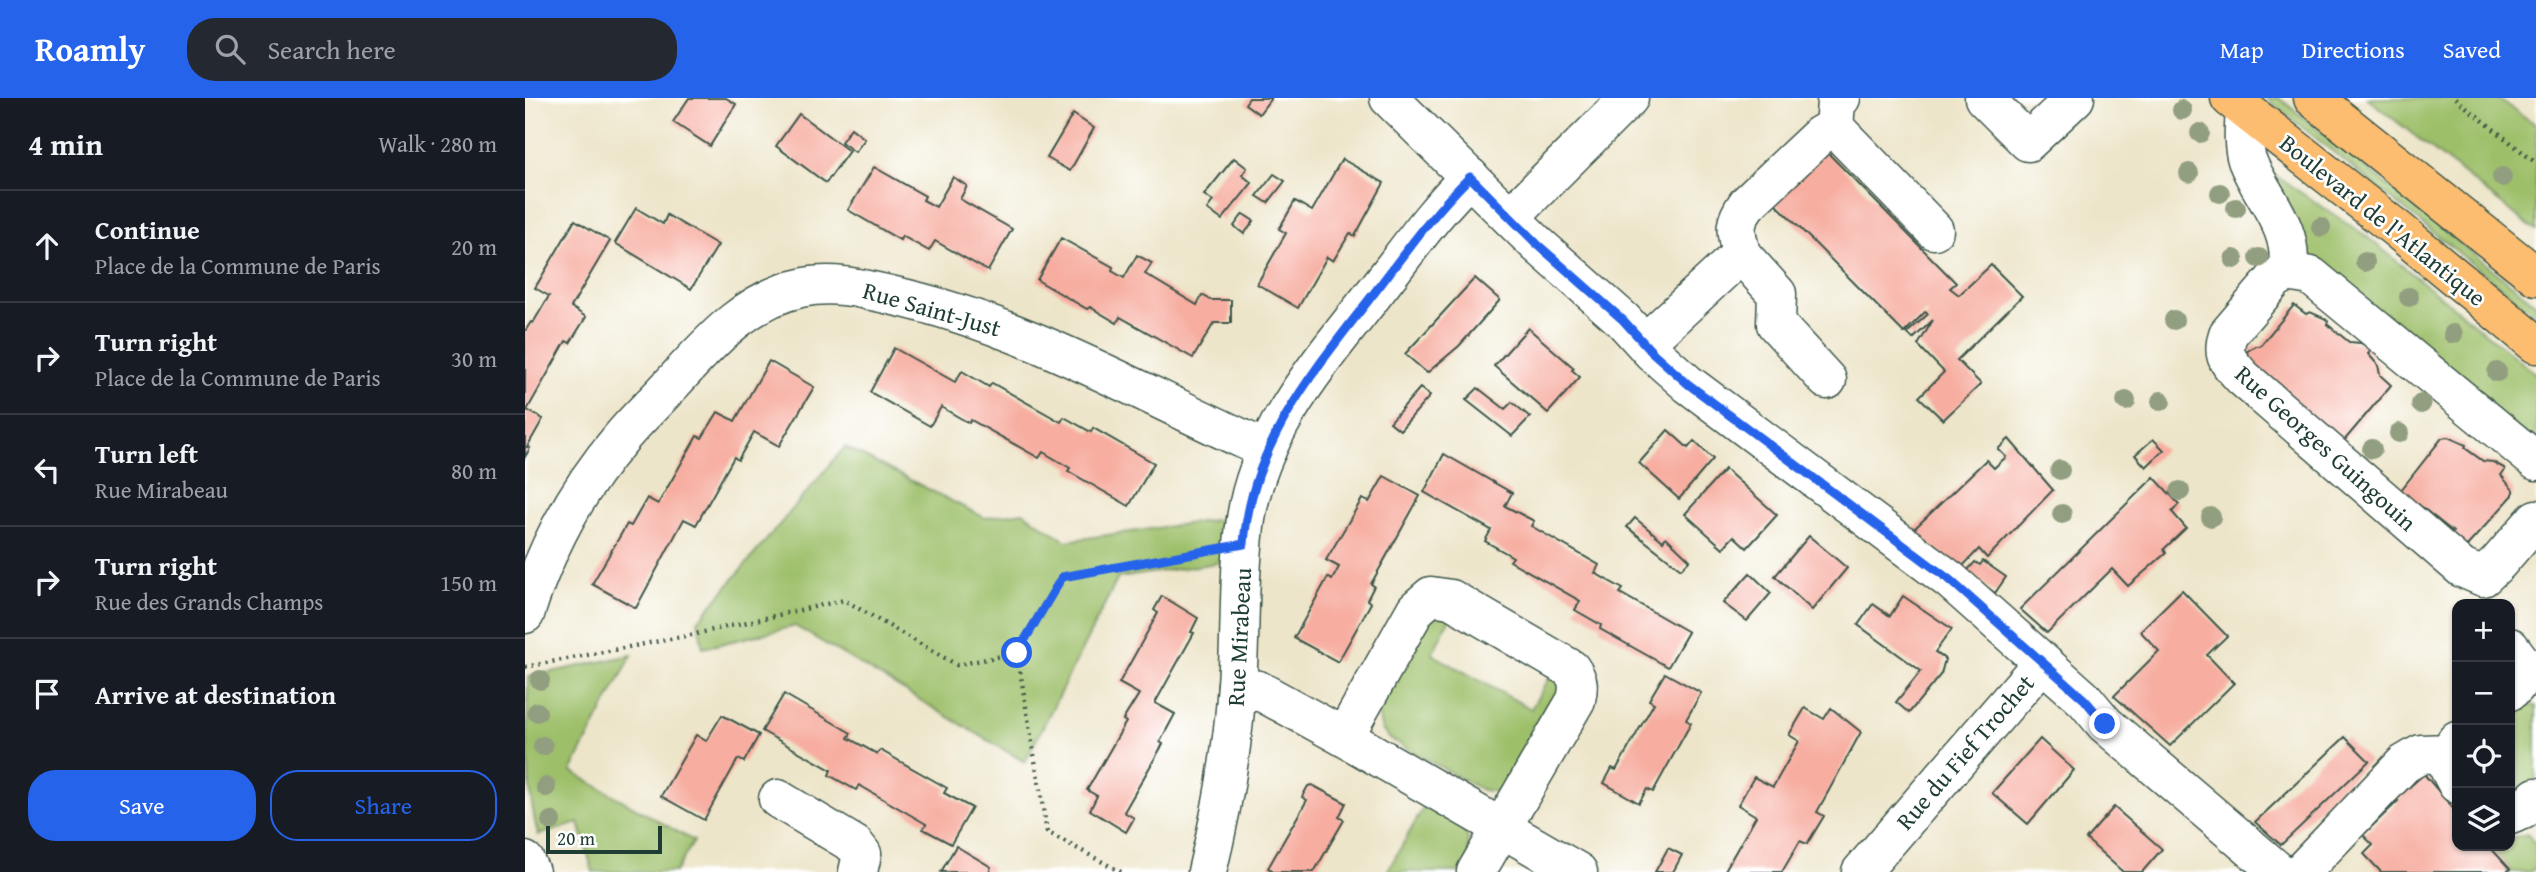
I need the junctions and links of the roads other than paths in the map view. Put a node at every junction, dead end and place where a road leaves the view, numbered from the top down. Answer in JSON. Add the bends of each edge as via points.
{"nodes":[{"id":1,"x":1389,"y":98,"type":"edge"},
{"id":2,"x":1629,"y":98,"type":"edge"},
{"id":3,"x":1984,"y":98,"type":"edge"},
{"id":4,"x":2075,"y":98,"type":"edge"},
{"id":5,"x":2312,"y":98,"type":"edge"},
{"id":6,"x":2237,"y":104,"type":"edge"},
{"id":7,"x":1837,"y":112,"type":"edge"},
{"id":8,"x":1470,"y":177,"type":"junction"},
{"id":9,"x":1510,"y":217,"type":"junction"},
{"id":10,"x":1934,"y":230,"type":"dead end"},
{"id":11,"x":1741,"y":254,"type":"junction"},
{"id":12,"x":2287,"y":272,"type":"junction"},
{"id":13,"x":2536,"y":276,"type":"edge"},
{"id":14,"x":1645,"y":344,"type":"junction"},
{"id":15,"x":2536,"y":344,"type":"edge"},
{"id":16,"x":1827,"y":380,"type":"dead end"},
{"id":17,"x":1267,"y":450,"type":"junction"},
{"id":18,"x":2536,"y":461,"type":"edge"},
{"id":19,"x":2536,"y":519,"type":"edge"},
{"id":20,"x":2484,"y":590,"type":"edge"},
{"id":21,"x":525,"y":614,"type":"edge"},
{"id":22,"x":2042,"y":663,"type":"junction"},
{"id":23,"x":1237,"y":685,"type":"junction"},
{"id":24,"x":1344,"y":737,"type":"junction"},
{"id":25,"x":2452,"y":759,"type":"edge"},
{"id":26,"x":2536,"y":797,"type":"edge"},
{"id":27,"x":778,"y":799,"type":"dead end"},
{"id":28,"x":2515,"y":813,"type":"edge"},
{"id":29,"x":1501,"y":828,"type":"junction"},
{"id":30,"x":525,"y":861,"type":"edge"},
{"id":31,"x":530,"y":872,"type":"edge"},
{"id":32,"x":858,"y":872,"type":"edge"},
{"id":33,"x":1207,"y":872,"type":"edge"},
{"id":34,"x":1475,"y":872,"type":"edge"},
{"id":35,"x":1578,"y":872,"type":"edge"},
{"id":36,"x":1860,"y":872,"type":"edge"},
{"id":37,"x":2279,"y":872,"type":"edge"},
{"id":38,"x":2301,"y":872,"type":"edge"}],
"edges":[{"from":1,"to":8,"type":"street"},
{"from":2,"to":9,"type":"street"},
{"from":3,"to":4,"type":"street","via":[[2028,142]]},
{"from":5,"to":13,"type":"main road","name":"Boulevard de l'Atlantique"},
{"from":6,"to":12,"type":"street","via":[[2246,157],[2290,247]]},
{"from":6,"to":15,"type":"main road","name":"Boulevard de l'Atlantique"},
{"from":7,"to":10,"type":"street"},
{"from":7,"to":11,"type":"street","via":[[1820,135],[1738,216],[1735,226]]},
{"from":8,"to":9,"type":"street"},
{"from":8,"to":17,"type":"street","name":"Rue Mirabeau","via":[[1436,213],[1310,376]]},
{"from":9,"to":14,"type":"street"},
{"from":11,"to":14,"type":"street"},
{"from":11,"to":16,"type":"street","via":[[1777,293],[1776,324]]},
{"from":12,"to":18,"type":"street","via":[[2320,282]]},
{"from":12,"to":20,"type":"street","name":"Rue Georges Guingouin","via":[[2275,279],[2228,334],[2225,358],[2473,575]]},
{"from":14,"to":22,"type":"street","via":[[1688,384],[1950,580]]},
{"from":17,"to":21,"type":"street","name":"Rue Saint-Just","via":[[1031,339],[940,307],[841,284],[800,288],[758,304],[725,327],[621,438],[560,527]]},
{"from":17,"to":23,"type":"street","name":"Rue Mirabeau","via":[[1246,519]]},
{"from":19,"to":20,"type":"street","name":"Rue Georges Guingouin","via":[[2498,563]]},
{"from":22,"to":36,"type":"street","name":"Rue du Fief Trochet"},
{"from":22,"to":37,"type":"street","via":[[2105,724]]},
{"from":23,"to":24,"type":"street","via":[[1258,690]]},
{"from":23,"to":33,"type":"street","name":"Rue Mirabeau"},
{"from":24,"to":29,"type":"street"},
{"from":24,"to":29,"type":"street","via":[[1416,609],[1431,596],[1451,599],[1561,662],[1578,678],[1576,700]]},
{"from":25,"to":38,"type":"street","via":[[2421,754],[2404,764]]},
{"from":26,"to":28,"type":"street"},
{"from":27,"to":32,"type":"street","via":[[855,845],[862,854]]},
{"from":29,"to":34,"type":"street"},
{"from":29,"to":35,"type":"street"},
{"from":30,"to":31,"type":"street"}]}
